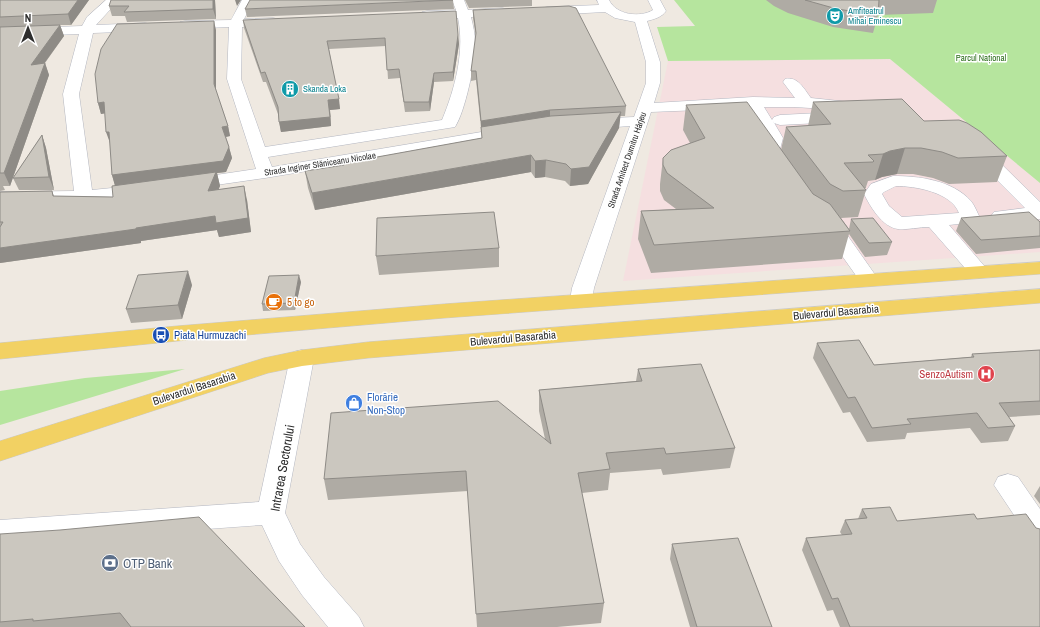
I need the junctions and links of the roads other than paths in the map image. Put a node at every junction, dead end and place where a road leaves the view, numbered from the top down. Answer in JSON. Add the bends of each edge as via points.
{"nodes":[{"id":1,"x":113,"y":0,"type":"edge"},
{"id":2,"x":248,"y":0,"type":"edge"},
{"id":3,"x":584,"y":0,"type":"edge"},
{"id":4,"x":654,"y":0,"type":"edge"},
{"id":5,"x":605,"y":4,"type":"edge"},
{"id":6,"x":460,"y":7,"type":"edge"},
{"id":7,"x":509,"y":8,"type":"edge"},
{"id":8,"x":415,"y":12,"type":"edge"},
{"id":9,"x":281,"y":17,"type":"edge"},
{"id":10,"x":640,"y":18,"type":"junction"},
{"id":11,"x":238,"y":19,"type":"junction"},
{"id":12,"x":156,"y":22,"type":"edge"},
{"id":13,"x":175,"y":22,"type":"edge"},
{"id":14,"x":0,"y":24,"type":"edge"},
{"id":15,"x":90,"y":25,"type":"junction"},
{"id":16,"x":0,"y":33,"type":"edge"},
{"id":17,"x":790,"y":82,"type":"dead end"},
{"id":18,"x":753,"y":102,"type":"junction"},
{"id":19,"x":806,"y":102,"type":"junction"},
{"id":20,"x":642,"y":114,"type":"junction"},
{"id":21,"x":780,"y":120,"type":"dead end"},
{"id":22,"x":449,"y":124,"type":"junction"},
{"id":23,"x":572,"y":125,"type":"edge"},
{"id":24,"x":527,"y":130,"type":"edge"},
{"id":25,"x":460,"y":140,"type":"junction"},
{"id":26,"x":968,"y":144,"type":"edge"},
{"id":27,"x":259,"y":153,"type":"junction"},
{"id":28,"x":265,"y":173,"type":"junction"},
{"id":29,"x":788,"y":178,"type":"edge"},
{"id":30,"x":84,"y":196,"type":"junction"},
{"id":31,"x":0,"y":198,"type":"edge"},
{"id":32,"x":970,"y":218,"type":"junction"},
{"id":33,"x":935,"y":221,"type":"junction"},
{"id":34,"x":898,"y":223,"type":"junction"},
{"id":35,"x":875,"y":224,"type":"edge"},
{"id":36,"x":853,"y":225,"type":"edge"},
{"id":37,"x":1040,"y":268,"type":"edge"},
{"id":38,"x":979,"y":272,"type":"junction"},
{"id":39,"x":869,"y":280,"type":"junction"},
{"id":40,"x":1040,"y":296,"type":"edge"},
{"id":41,"x":581,"y":300,"type":"junction"},
{"id":42,"x":0,"y":351,"type":"edge"},
{"id":43,"x":302,"y":358,"type":"junction"},
{"id":44,"x":0,"y":451,"type":"edge"},
{"id":45,"x":1008,"y":485,"type":"dead end"},
{"id":46,"x":271,"y":514,"type":"junction"},
{"id":47,"x":1040,"y":531,"type":"edge"},
{"id":48,"x":0,"y":532,"type":"edge"},
{"id":49,"x":348,"y":627,"type":"edge"}],
"edges":[{"from":1,"to":15,"type":"street"},
{"from":2,"to":11,"type":"street"},
{"from":3,"to":5,"type":"street","via":[[537,7]]},
{"from":4,"to":10,"type":"street","via":[[660,11],[650,17]]},
{"from":5,"to":10,"type":"street","via":[[619,15]]},
{"from":6,"to":7,"type":"street"},
{"from":6,"to":8,"type":"street"},
{"from":6,"to":22,"type":"street","via":[[468,45],[457,100]]},
{"from":9,"to":11,"type":"street"},
{"from":10,"to":20,"type":"street","name":"Strada Arhitect Dumitru Hârjeu","via":[[653,62],[653,83]]},
{"from":11,"to":13,"type":"street"},
{"from":11,"to":27,"type":"street","via":[[234,79]]},
{"from":12,"to":15,"type":"street"},
{"from":14,"to":15,"type":"street"},
{"from":15,"to":16,"type":"street"},
{"from":15,"to":30,"type":"street","via":[[71,94]]},
{"from":17,"to":19,"type":"street"},
{"from":18,"to":19,"type":"street"},
{"from":18,"to":20,"type":"street"},
{"from":18,"to":29,"type":"street","via":[[775,138],[770,153]]},
{"from":19,"to":21,"type":"street","via":[[856,112]]},
{"from":20,"to":23,"type":"street"},
{"from":20,"to":41,"type":"street","name":"Strada Arhitect Dumitru Hârjeu"},
{"from":22,"to":25,"type":"street"},
{"from":22,"to":27,"type":"street"},
{"from":24,"to":25,"type":"street","name":"Strada Inginer Slăniceanu Nicolae"},
{"from":25,"to":28,"type":"street","name":"Strada Inginer Slăniceanu Nicolae"},
{"from":26,"to":32,"type":"street","via":[[1040,213]]},
{"from":27,"to":28,"type":"street"},
{"from":28,"to":30,"type":"street","name":"Strada Inginer Slăniceanu Nicolae"},
{"from":30,"to":31,"type":"street","name":"Strada Inginer Slăniceanu Nicolae"},
{"from":32,"to":33,"type":"street"},
{"from":32,"to":34,"type":"street","via":[[964,205],[943,190],[918,182],[893,181],[877,188],[874,194],[881,209]]},
{"from":33,"to":34,"type":"street"},
{"from":33,"to":38,"type":"street"},
{"from":34,"to":35,"type":"street"},
{"from":36,"to":39,"type":"street","via":[[823,221]]},
{"from":37,"to":38,"type":"main road"},
{"from":38,"to":39,"type":"main road"},
{"from":39,"to":41,"type":"main road"},
{"from":40,"to":43,"type":"main road","name":"Bulevardul Basarabia"},
{"from":41,"to":42,"type":"main road","via":[[326,320]]},
{"from":43,"to":44,"type":"main road","name":"Bulevardul Basarabia","via":[[238,374]]},
{"from":43,"to":46,"type":"street","name":"Intrarea Sectorului"},
{"from":45,"to":47,"type":"street"},
{"from":46,"to":48,"type":"street"},
{"from":46,"to":49,"type":"street","name":"Intrarea Sectorului","via":[[289,552],[313,586]]}]}
